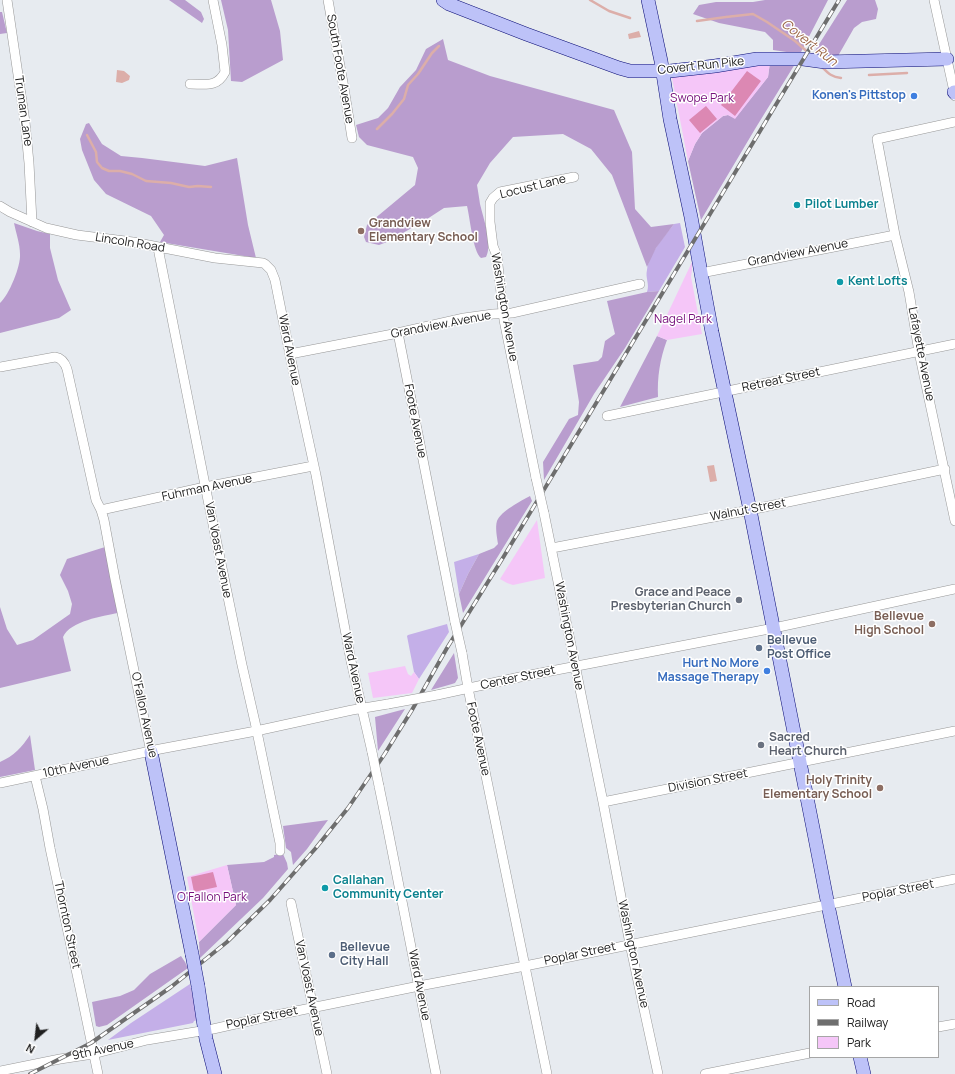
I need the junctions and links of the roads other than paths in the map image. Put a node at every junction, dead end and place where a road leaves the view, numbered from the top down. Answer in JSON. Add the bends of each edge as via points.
{"nodes":[{"id":1,"x":7,"y":0,"type":"edge"},
{"id":2,"x":213,"y":0,"type":"edge"},
{"id":3,"x":328,"y":0,"type":"edge"},
{"id":4,"x":444,"y":0,"type":"edge"},
{"id":5,"x":648,"y":0,"type":"edge"},
{"id":6,"x":934,"y":0,"type":"edge"},
{"id":7,"x":951,"y":58,"type":"edge"},
{"id":8,"x":662,"y":71,"type":"junction"},
{"id":9,"x":190,"y":84,"type":"dead end"},
{"id":10,"x":955,"y":94,"type":"edge"},
{"id":11,"x":955,"y":122,"type":"edge"},
{"id":12,"x":352,"y":138,"type":"dead end"},
{"id":13,"x":574,"y":177,"type":"dead end"},
{"id":14,"x":493,"y":198,"type":"joint"},
{"id":15,"x":0,"y":206,"type":"edge"},
{"id":16,"x":32,"y":222,"type":"junction"},
{"id":17,"x":895,"y":234,"type":"junction"},
{"id":18,"x":158,"y":248,"type":"junction"},
{"id":19,"x":265,"y":264,"type":"joint"},
{"id":20,"x":701,"y":273,"type":"junction"},
{"id":21,"x":640,"y":284,"type":"dead end"},
{"id":22,"x":503,"y":314,"type":"junction"},
{"id":23,"x":398,"y":333,"type":"junction"},
{"id":24,"x":955,"y":344,"type":"edge"},
{"id":25,"x":920,"y":352,"type":"junction"},
{"id":26,"x":290,"y":354,"type":"junction"},
{"id":27,"x":0,"y":367,"type":"edge"},
{"id":28,"x":726,"y":392,"type":"junction"},
{"id":29,"x":607,"y":416,"type":"dead end"},
{"id":30,"x":313,"y":466,"type":"junction"},
{"id":31,"x":945,"y":470,"type":"junction"},
{"id":32,"x":205,"y":487,"type":"junction"},
{"id":33,"x":102,"y":510,"type":"junction"},
{"id":34,"x":750,"y":510,"type":"junction"},
{"id":35,"x":955,"y":521,"type":"edge"},
{"id":36,"x":552,"y":548,"type":"junction"},
{"id":37,"x":955,"y":589,"type":"edge"},
{"id":38,"x":774,"y":628,"type":"junction"},
{"id":39,"x":575,"y":666,"type":"junction"},
{"id":40,"x":468,"y":688,"type":"junction"},
{"id":41,"x":362,"y":709,"type":"junction"},
{"id":42,"x":256,"y":731,"type":"junction"},
{"id":43,"x":955,"y":731,"type":"edge"},
{"id":44,"x":151,"y":752,"type":"junction"},
{"id":45,"x":801,"y":763,"type":"junction"},
{"id":46,"x":35,"y":776,"type":"junction"},
{"id":47,"x":0,"y":783,"type":"edge"},
{"id":48,"x":603,"y":802,"type":"junction"},
{"id":49,"x":280,"y":851,"type":"dead end"},
{"id":50,"x":955,"y":879,"type":"edge"},
{"id":51,"x":291,"y":903,"type":"dead end"},
{"id":52,"x":828,"y":905,"type":"junction"},
{"id":53,"x":630,"y":944,"type":"junction"},
{"id":54,"x":525,"y":966,"type":"junction"},
{"id":55,"x":419,"y":986,"type":"junction"},
{"id":56,"x":846,"y":986,"type":"edge"},
{"id":57,"x":313,"y":1008,"type":"junction"},
{"id":58,"x":955,"y":1024,"type":"edge"},
{"id":59,"x":939,"y":1027,"type":"edge"},
{"id":60,"x":205,"y":1030,"type":"junction"},
{"id":61,"x":809,"y":1053,"type":"edge"},
{"id":62,"x":93,"y":1054,"type":"junction"},
{"id":63,"x":860,"y":1058,"type":"edge"},
{"id":64,"x":0,"y":1071,"type":"edge"},
{"id":65,"x":98,"y":1074,"type":"edge"},
{"id":66,"x":215,"y":1074,"type":"edge"},
{"id":67,"x":327,"y":1074,"type":"edge"},
{"id":68,"x":436,"y":1074,"type":"edge"},
{"id":69,"x":547,"y":1074,"type":"edge"},
{"id":70,"x":658,"y":1074,"type":"edge"},
{"id":71,"x":705,"y":1074,"type":"edge"},
{"id":72,"x":864,"y":1074,"type":"edge"}],
"edges":[{"from":1,"to":16,"type":"street","name":"Truman Lane","via":[[20,82],[29,162]]},
{"from":2,"to":9,"type":"street","via":[[225,72],[210,85]]},
{"from":3,"to":12,"type":"street","name":"South Foote Avenue"},
{"from":4,"to":8,"type":"street","name":"Covert Run Pike","via":[[620,68],[630,71]]},
{"from":5,"to":8,"type":"street"},
{"from":6,"to":7,"type":"street"},
{"from":7,"to":8,"type":"street","name":"Covert Run Pike","via":[[819,62],[803,59],[757,59]]},
{"from":7,"to":10,"type":"street"},
{"from":8,"to":20,"type":"street"},
{"from":11,"to":17,"type":"street","name":"Lafayette Avenue","via":[[878,139]]},
{"from":13,"to":14,"type":"street","name":"Locust Lane","via":[[500,192]]},
{"from":14,"to":22,"type":"street","name":"Washington Avenue","via":[[490,203],[490,222],[497,256]]},
{"from":15,"to":16,"type":"street","name":"Lincoln Road"},
{"from":16,"to":18,"type":"street","name":"Lincoln Road","via":[[77,235]]},
{"from":17,"to":20,"type":"street","name":"Grandview Avenue"},
{"from":17,"to":25,"type":"street","name":"Lafayette Avenue"},
{"from":18,"to":19,"type":"street","name":"Lincoln Road"},
{"from":18,"to":32,"type":"street","name":"Van Voast Avenue"},
{"from":19,"to":26,"type":"street","name":"Ward Avenue","via":[[275,280]]},
{"from":20,"to":28,"type":"street"},
{"from":21,"to":22,"type":"street","name":"Grandview Avenue"},
{"from":22,"to":23,"type":"street","name":"Grandview Avenue","via":[[464,318]]},
{"from":22,"to":36,"type":"street","name":"Washington Avenue","bridge":true},
{"from":23,"to":26,"type":"street","name":"Grandview Avenue"},
{"from":23,"to":40,"type":"street","name":"Foote Avenue","bridge":true},
{"from":24,"to":25,"type":"street","name":"Retreat Street"},
{"from":25,"to":28,"type":"street","name":"Retreat Street"},
{"from":25,"to":31,"type":"street","name":"Lafayette Avenue"},
{"from":26,"to":30,"type":"street","name":"Ward Avenue"},
{"from":27,"to":33,"type":"street","name":"O’Fallon Avenue","via":[[50,358],[59,358],[65,363],[96,500]]},
{"from":28,"to":29,"type":"street","name":"Retreat Street"},
{"from":28,"to":34,"type":"street"},
{"from":30,"to":32,"type":"street","name":"Fuhrman Avenue"},
{"from":30,"to":41,"type":"street","name":"Ward Avenue"},
{"from":31,"to":34,"type":"street","name":"Walnut Street"},
{"from":31,"to":35,"type":"street","name":"Lafayette Avenue"},
{"from":32,"to":33,"type":"street","name":"Fuhrman Avenue"},
{"from":32,"to":42,"type":"street","name":"Van Voast Avenue"},
{"from":33,"to":44,"type":"street","name":"O’Fallon Avenue"},
{"from":34,"to":36,"type":"street","name":"Walnut Street"},
{"from":34,"to":38,"type":"street"},
{"from":36,"to":39,"type":"street","name":"Washington Avenue"},
{"from":37,"to":38,"type":"street","name":"Center Street"},
{"from":38,"to":39,"type":"street","name":"Center Street"},
{"from":38,"to":45,"type":"street"},
{"from":39,"to":40,"type":"street","name":"Center Street"},
{"from":39,"to":48,"type":"street","name":"Washington Avenue"},
{"from":40,"to":41,"type":"street","name":"Center Street","bridge":true},
{"from":40,"to":54,"type":"street","name":"Foote Avenue"},
{"from":41,"to":42,"type":"street","name":"Center Street"},
{"from":41,"to":55,"type":"street","name":"Ward Avenue","bridge":true},
{"from":42,"to":44,"type":"street","name":"Center Street"},
{"from":42,"to":49,"type":"street","name":"Van Voast Avenue"},
{"from":43,"to":45,"type":"street","name":"Division Street"},
{"from":44,"to":46,"type":"street","name":"10th Avenue"},
{"from":44,"to":60,"type":"street","name":"O’Fallon Avenue","bridge":true},
{"from":45,"to":48,"type":"street","name":"Division Street"},
{"from":45,"to":52,"type":"street"},
{"from":46,"to":47,"type":"street","name":"10th Avenue"},
{"from":46,"to":62,"type":"street","name":"Thornton Street"},
{"from":48,"to":53,"type":"street","name":"Washington Avenue"},
{"from":50,"to":52,"type":"street","name":"Poplar Street"},
{"from":51,"to":57,"type":"street","name":"Van Voast Avenue"},
{"from":52,"to":53,"type":"street","name":"Poplar Street"},
{"from":52,"to":56,"type":"street"},
{"from":53,"to":54,"type":"street","name":"Poplar Street"},
{"from":53,"to":70,"type":"street","name":"Washington Avenue"},
{"from":54,"to":55,"type":"street","name":"Poplar Street"},
{"from":54,"to":69,"type":"street","name":"Foote Avenue"},
{"from":55,"to":57,"type":"street","name":"Poplar Street"},
{"from":55,"to":68,"type":"street","name":"Ward Avenue"},
{"from":57,"to":60,"type":"street","name":"Poplar Street"},
{"from":57,"to":67,"type":"street","name":"Van Voast Avenue"},
{"from":58,"to":59,"type":"street"},
{"from":60,"to":62,"type":"street","name":"9th Avenue","via":[[147,1040]]},
{"from":60,"to":66,"type":"street","name":"O’Fallon Avenue"},
{"from":61,"to":71,"type":"street"},
{"from":62,"to":64,"type":"street","name":"9th Avenue"},
{"from":62,"to":65,"type":"street","name":"Thornton Street"},
{"from":63,"to":72,"type":"street"}]}
